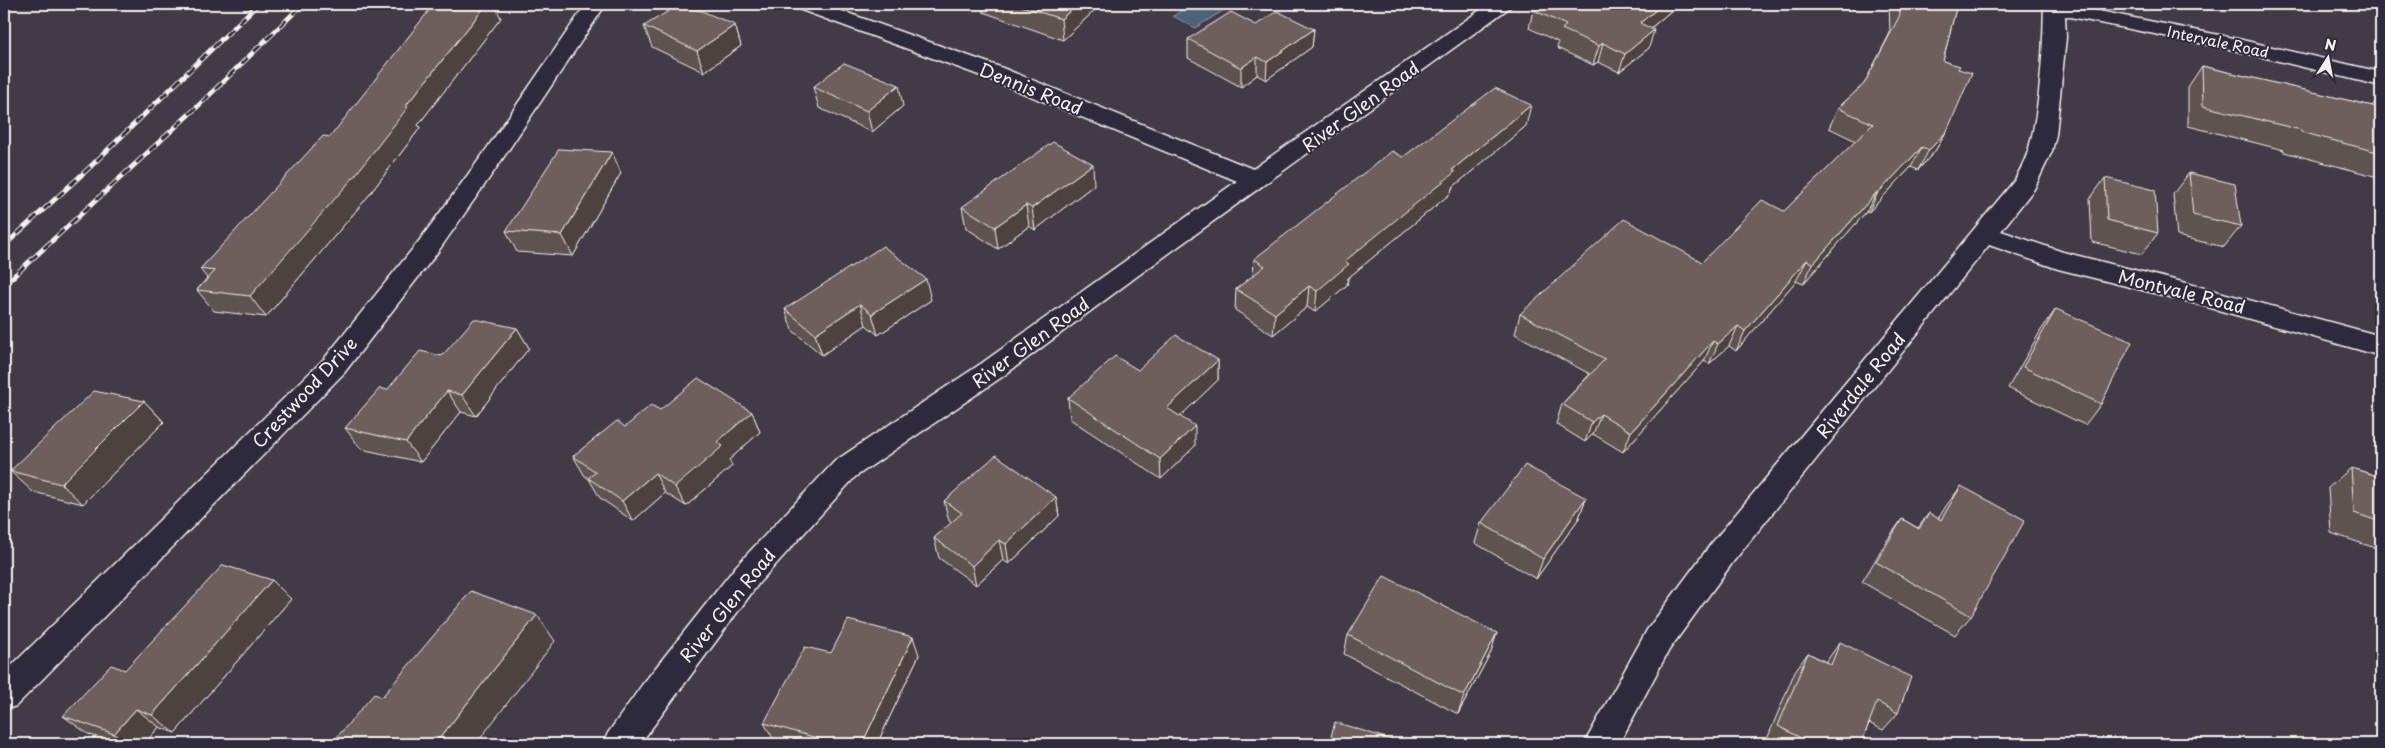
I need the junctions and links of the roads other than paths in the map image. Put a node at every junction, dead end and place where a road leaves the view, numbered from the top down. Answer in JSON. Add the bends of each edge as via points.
{"nodes":[{"id":1,"x":596,"y":4,"type":"edge"},
{"id":2,"x":803,"y":4,"type":"edge"},
{"id":3,"x":1502,"y":4,"type":"edge"},
{"id":4,"x":2054,"y":6,"type":"edge"},
{"id":5,"x":2381,"y":80,"type":"edge"},
{"id":6,"x":1257,"y":180,"type":"junction"},
{"id":7,"x":1984,"y":234,"type":"junction"},
{"id":8,"x":2381,"y":346,"type":"edge"},
{"id":9,"x":4,"y":695,"type":"edge"},
{"id":10,"x":620,"y":744,"type":"edge"},
{"id":11,"x":1601,"y":744,"type":"edge"}],
"edges":[{"from":1,"to":9,"type":"street","name":"Crestwood Drive","via":[[428,247],[334,366]]},
{"from":2,"to":6,"type":"street","name":"Dennis Road","via":[[992,72]]},
{"from":3,"to":6,"type":"street","name":"River Glen Road"},
{"from":4,"to":5,"type":"street","name":"Intervale Road","via":[[2229,43]]},
{"from":4,"to":7,"type":"street","name":"Riverdale Road","via":[[2054,57],[2040,151],[2026,183]]},
{"from":6,"to":10,"type":"street","name":"River Glen Road","via":[[992,370],[845,469],[748,574]]},
{"from":7,"to":8,"type":"street","name":"Montvale Road","via":[[2058,260],[2213,298]]},
{"from":7,"to":11,"type":"street","name":"Riverdale Road","via":[[1722,553],[1658,640]]}]}
